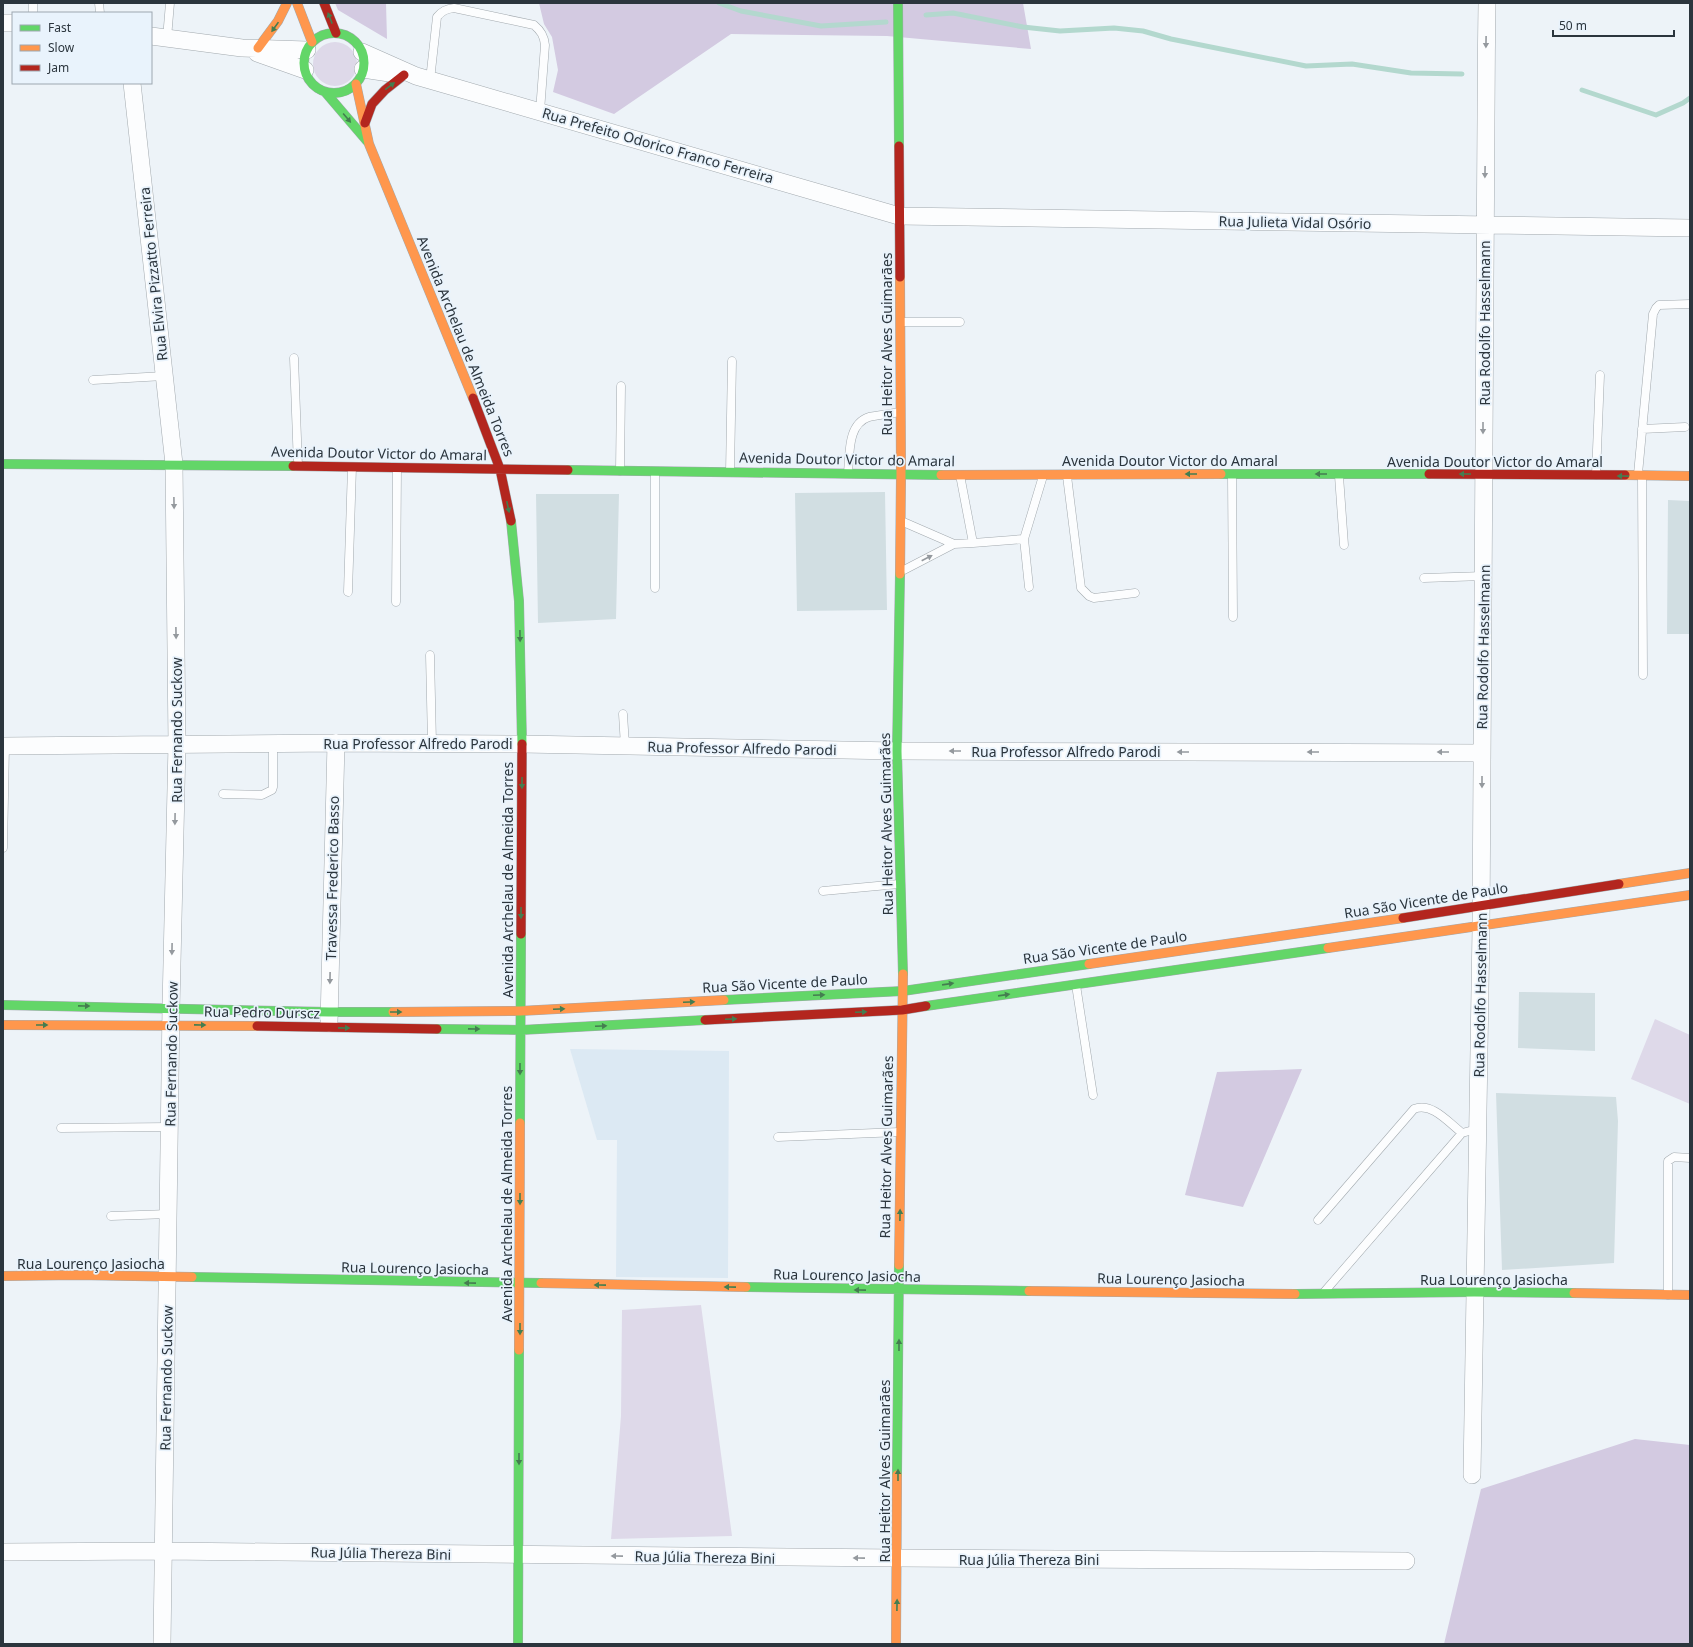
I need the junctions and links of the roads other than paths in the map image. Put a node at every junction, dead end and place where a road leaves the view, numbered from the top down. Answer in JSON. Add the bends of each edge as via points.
{"nodes":[{"id":1,"x":170,"y":3,"type":"edge"},
{"id":2,"x":287,"y":3,"type":"edge"},
{"id":3,"x":297,"y":3,"type":"edge"},
{"id":4,"x":324,"y":3,"type":"edge"},
{"id":5,"x":898,"y":3,"type":"edge"},
{"id":6,"x":1487,"y":3,"type":"edge"},
{"id":7,"x":336,"y":33,"type":"junction"},
{"id":8,"x":159,"y":37,"type":"edge"},
{"id":9,"x":309,"y":46,"type":"junction"},
{"id":10,"x":250,"y":48,"type":"junction"},
{"id":11,"x":363,"y":60,"type":"junction"},
{"id":12,"x":305,"y":70,"type":"junction"},
{"id":13,"x":417,"y":77,"type":"junction"},
{"id":14,"x":132,"y":84,"type":"edge"},
{"id":15,"x":356,"y":84,"type":"junction"},
{"id":16,"x":326,"y":93,"type":"junction"},
{"id":17,"x":540,"y":111,"type":"junction"},
{"id":18,"x":365,"y":123,"type":"junction"},
{"id":19,"x":369,"y":144,"type":"junction"},
{"id":20,"x":899,"y":216,"type":"junction"},
{"id":21,"x":1484,"y":225,"type":"junction"},
{"id":22,"x":1690,"y":228,"type":"edge"},
{"id":23,"x":1690,"y":304,"type":"edge"},
{"id":24,"x":900,"y":322,"type":"junction"},
{"id":25,"x":960,"y":322,"type":"dead end"},
{"id":26,"x":294,"y":358,"type":"dead end"},
{"id":27,"x":732,"y":361,"type":"dead end"},
{"id":28,"x":1600,"y":375,"type":"dead end"},
{"id":29,"x":164,"y":376,"type":"junction"},
{"id":30,"x":93,"y":380,"type":"dead end"},
{"id":31,"x":621,"y":386,"type":"dead end"},
{"id":32,"x":900,"y":412,"type":"junction"},
{"id":33,"x":1685,"y":427,"type":"dead end"},
{"id":34,"x":1642,"y":429,"type":"junction"},
{"id":35,"x":3,"y":464,"type":"edge"},
{"id":36,"x":174,"y":464,"type":"junction"},
{"id":37,"x":298,"y":466,"type":"junction"},
{"id":38,"x":352,"y":467,"type":"junction"},
{"id":39,"x":397,"y":468,"type":"junction"},
{"id":40,"x":500,"y":469,"type":"junction"},
{"id":41,"x":620,"y":471,"type":"junction"},
{"id":42,"x":655,"y":471,"type":"junction"},
{"id":43,"x":730,"y":472,"type":"junction"},
{"id":44,"x":848,"y":474,"type":"junction"},
{"id":45,"x":1044,"y":474,"type":"junction"},
{"id":46,"x":1232,"y":474,"type":"junction"},
{"id":47,"x":1339,"y":474,"type":"junction"},
{"id":48,"x":1483,"y":474,"type":"junction"},
{"id":49,"x":901,"y":475,"type":"junction"},
{"id":50,"x":960,"y":475,"type":"junction"},
{"id":51,"x":1067,"y":475,"type":"junction"},
{"id":52,"x":1596,"y":476,"type":"junction"},
{"id":53,"x":1640,"y":476,"type":"junction"},
{"id":54,"x":1690,"y":476,"type":"edge"},
{"id":55,"x":900,"y":521,"type":"junction"},
{"id":56,"x":1024,"y":539,"type":"junction"},
{"id":57,"x":973,"y":543,"type":"junction"},
{"id":58,"x":954,"y":544,"type":"junction"},
{"id":59,"x":1344,"y":545,"type":"dead end"},
{"id":60,"x":900,"y":572,"type":"junction"},
{"id":61,"x":1484,"y":576,"type":"junction"},
{"id":62,"x":1424,"y":578,"type":"dead end"},
{"id":63,"x":1029,"y":587,"type":"dead end"},
{"id":64,"x":656,"y":588,"type":"dead end"},
{"id":65,"x":348,"y":592,"type":"dead end"},
{"id":66,"x":1135,"y":593,"type":"dead end"},
{"id":67,"x":396,"y":602,"type":"dead end"},
{"id":68,"x":1233,"y":617,"type":"dead end"},
{"id":69,"x":430,"y":655,"type":"dead end"},
{"id":70,"x":1643,"y":675,"type":"dead end"},
{"id":71,"x":623,"y":714,"type":"dead end"},
{"id":72,"x":336,"y":743,"type":"junction"},
{"id":73,"x":432,"y":743,"type":"junction"},
{"id":74,"x":177,"y":744,"type":"junction"},
{"id":75,"x":273,"y":744,"type":"junction"},
{"id":76,"x":522,"y":744,"type":"junction"},
{"id":77,"x":4,"y":746,"type":"edge"},
{"id":78,"x":625,"y":746,"type":"junction"},
{"id":79,"x":897,"y":751,"type":"junction"},
{"id":80,"x":1482,"y":752,"type":"junction"},
{"id":81,"x":223,"y":794,"type":"dead end"},
{"id":82,"x":3,"y":848,"type":"edge"},
{"id":83,"x":1690,"y":873,"type":"edge"},
{"id":84,"x":901,"y":884,"type":"junction"},
{"id":85,"x":822,"y":891,"type":"dead end"},
{"id":86,"x":1690,"y":895,"type":"edge"},
{"id":87,"x":1481,"y":906,"type":"junction"},
{"id":88,"x":1481,"y":926,"type":"junction"},
{"id":89,"x":1076,"y":984,"type":"junction"},
{"id":90,"x":903,"y":991,"type":"junction"},
{"id":91,"x":3,"y":1005,"type":"edge"},
{"id":92,"x":171,"y":1008,"type":"junction"},
{"id":93,"x":902,"y":1010,"type":"junction"},
{"id":94,"x":520,"y":1011,"type":"junction"},
{"id":95,"x":329,"y":1020,"type":"junction"},
{"id":96,"x":3,"y":1025,"type":"edge"},
{"id":97,"x":171,"y":1025,"type":"junction"},
{"id":98,"x":521,"y":1030,"type":"junction"},
{"id":99,"x":1093,"y":1095,"type":"dead end"},
{"id":100,"x":170,"y":1127,"type":"junction"},
{"id":101,"x":61,"y":1128,"type":"dead end"},
{"id":102,"x":1469,"y":1131,"type":"junction"},
{"id":103,"x":901,"y":1132,"type":"junction"},
{"id":104,"x":778,"y":1137,"type":"dead end"},
{"id":105,"x":1690,"y":1158,"type":"edge"},
{"id":106,"x":169,"y":1214,"type":"junction"},
{"id":107,"x":111,"y":1216,"type":"dead end"},
{"id":108,"x":1318,"y":1220,"type":"dead end"},
{"id":109,"x":3,"y":1276,"type":"edge"},
{"id":110,"x":168,"y":1277,"type":"junction"},
{"id":111,"x":520,"y":1284,"type":"junction"},
{"id":112,"x":899,"y":1290,"type":"junction"},
{"id":113,"x":1474,"y":1292,"type":"junction"},
{"id":114,"x":1322,"y":1294,"type":"junction"},
{"id":115,"x":1668,"y":1295,"type":"junction"},
{"id":116,"x":1690,"y":1295,"type":"edge"},
{"id":117,"x":1472,"y":1475,"type":"dead end"},
{"id":118,"x":163,"y":1551,"type":"junction"},
{"id":119,"x":3,"y":1552,"type":"edge"},
{"id":120,"x":518,"y":1555,"type":"junction"},
{"id":121,"x":898,"y":1558,"type":"junction"},
{"id":122,"x":1406,"y":1561,"type":"dead end"},
{"id":123,"x":162,"y":1644,"type":"edge"},
{"id":124,"x":518,"y":1644,"type":"edge"},
{"id":125,"x":896,"y":1644,"type":"edge"}],
"edges":[{"from":1,"to":8,"type":"lane"},
{"from":2,"to":10,"type":"main road","one_way":true,"via":[[276,26]]},
{"from":3,"to":9,"type":"main road"},
{"from":7,"to":4,"type":"main road","one_way":true},
{"from":5,"to":20,"type":"main road","name":"Rua Heitor Alves Guimarães"},
{"from":6,"to":21,"type":"street","name":"Rua Rodolfo Hasselmann","one_way":true},
{"from":7,"to":9,"type":"main road","via":[[319,37]]},
{"from":7,"to":11,"type":"main road","via":[[356,42]]},
{"from":8,"to":10,"type":"street"},
{"from":9,"to":10,"type":"street"},
{"from":9,"to":12,"type":"main road","via":[[304,60]]},
{"from":10,"to":12,"type":"street"},
{"from":11,"to":13,"type":"street","name":"Rua Prefeito Odorico Franco Ferreira"},
{"from":11,"to":15,"type":"main road","via":[[362,74]]},
{"from":12,"to":16,"type":"main road","via":[[316,88]]},
{"from":13,"to":17,"type":"street","name":"Rua Prefeito Odorico Franco Ferreira"},
{"from":13,"to":17,"type":"lane","via":[[437,17],[441,12],[454,8],[534,25],[544,37],[545,45]]},
{"from":18,"to":13,"type":"main road","one_way":true,"via":[[372,104],[385,90]]},
{"from":14,"to":29,"type":"street","name":"Rua Elvira Pizzatto Ferreira"},
{"from":15,"to":16,"type":"main road","via":[[347,91],[337,94]]},
{"from":15,"to":18,"type":"main road","name":"Avenida Archelau de Almeida Torres"},
{"from":16,"to":19,"type":"main road","name":"Avenida Archelau de Almeida Torres","one_way":true},
{"from":17,"to":20,"type":"street","name":"Rua Prefeito Odorico Franco Ferreira"},
{"from":18,"to":19,"type":"main road","name":"Avenida Archelau de Almeida Torres"},
{"from":19,"to":40,"type":"main road","name":"Avenida Archelau de Almeida Torres","via":[[471,391]]},
{"from":20,"to":21,"type":"street","name":"Rua Julieta Vidal Osório"},
{"from":20,"to":24,"type":"main road","name":"Rua Heitor Alves Guimarães"},
{"from":21,"to":22,"type":"street","name":"Rua Julieta Vidal Osório"},
{"from":21,"to":48,"type":"street","name":"Rua Rodolfo Hasselmann","one_way":true},
{"from":23,"to":34,"type":"lane","via":[[1660,305],[1653,314]]},
{"from":24,"to":25,"type":"lane"},
{"from":24,"to":32,"type":"main road","name":"Rua Heitor Alves Guimarães"},
{"from":26,"to":37,"type":"lane"},
{"from":27,"to":43,"type":"lane"},
{"from":28,"to":52,"type":"lane"},
{"from":29,"to":30,"type":"lane"},
{"from":29,"to":36,"type":"street","name":"Rua Elvira Pizzatto Ferreira"},
{"from":31,"to":41,"type":"lane"},
{"from":32,"to":44,"type":"lane","via":[[867,418],[856,426],[851,440]]},
{"from":32,"to":49,"type":"main road","name":"Rua Heitor Alves Guimarães"},
{"from":33,"to":34,"type":"lane"},
{"from":34,"to":53,"type":"lane"},
{"from":35,"to":36,"type":"main road","name":"Avenida Doutor Victor do Amaral"},
{"from":36,"to":37,"type":"main road","name":"Avenida Doutor Victor do Amaral"},
{"from":36,"to":74,"type":"street","name":"Rua Fernando Suckow","one_way":true},
{"from":37,"to":38,"type":"main road","name":"Avenida Doutor Victor do Amaral"},
{"from":38,"to":39,"type":"main road","name":"Avenida Doutor Victor do Amaral"},
{"from":38,"to":65,"type":"lane"},
{"from":39,"to":40,"type":"main road","name":"Avenida Doutor Victor do Amaral"},
{"from":39,"to":67,"type":"lane"},
{"from":40,"to":41,"type":"main road","name":"Avenida Doutor Victor do Amaral"},
{"from":40,"to":76,"type":"main road","name":"Avenida Archelau de Almeida Torres","one_way":true,"via":[[513,529],[519,601]]},
{"from":41,"to":42,"type":"main road","name":"Avenida Doutor Victor do Amaral"},
{"from":42,"to":43,"type":"main road","name":"Avenida Doutor Victor do Amaral"},
{"from":42,"to":64,"type":"lane"},
{"from":43,"to":44,"type":"main road","name":"Avenida Doutor Victor do Amaral"},
{"from":44,"to":49,"type":"main road","name":"Avenida Doutor Victor do Amaral"},
{"from":45,"to":50,"type":"main road","name":"Avenida Doutor Victor do Amaral"},
{"from":45,"to":51,"type":"main road","name":"Avenida Doutor Victor do Amaral"},
{"from":45,"to":56,"type":"lane"},
{"from":47,"to":46,"type":"main road","name":"Avenida Doutor Victor do Amaral","one_way":true},
{"from":46,"to":51,"type":"main road","name":"Avenida Doutor Victor do Amaral","one_way":true},
{"from":46,"to":68,"type":"lane"},
{"from":48,"to":47,"type":"main road","name":"Avenida Doutor Victor do Amaral","one_way":true},
{"from":47,"to":59,"type":"lane"},
{"from":48,"to":52,"type":"main road","name":"Avenida Doutor Victor do Amaral"},
{"from":48,"to":61,"type":"street","name":"Rua Rodolfo Hasselmann"},
{"from":49,"to":50,"type":"main road","name":"Avenida Doutor Victor do Amaral"},
{"from":49,"to":55,"type":"main road","name":"Rua Heitor Alves Guimarães"},
{"from":50,"to":57,"type":"lane"},
{"from":51,"to":66,"type":"lane","via":[[1080,588],[1094,598]]},
{"from":53,"to":52,"type":"main road","name":"Avenida Doutor Victor do Amaral","one_way":true},
{"from":53,"to":54,"type":"main road","name":"Avenida Doutor Victor do Amaral"},
{"from":53,"to":70,"type":"lane"},
{"from":55,"to":58,"type":"lane"},
{"from":55,"to":60,"type":"main road","name":"Rua Heitor Alves Guimarães"},
{"from":56,"to":57,"type":"lane"},
{"from":56,"to":63,"type":"lane"},
{"from":57,"to":58,"type":"lane"},
{"from":60,"to":58,"type":"lane","one_way":true},
{"from":60,"to":79,"type":"main road","name":"Rua Heitor Alves Guimarães"},
{"from":61,"to":62,"type":"lane"},
{"from":61,"to":80,"type":"street","name":"Rua Rodolfo Hasselmann"},
{"from":69,"to":73,"type":"lane"},
{"from":71,"to":78,"type":"lane"},
{"from":72,"to":73,"type":"street","name":"Rua Professor Alfredo Parodi"},
{"from":72,"to":75,"type":"street","name":"Rua Professor Alfredo Parodi"},
{"from":72,"to":95,"type":"street","name":"Travessa Frederico Basso","one_way":true},
{"from":73,"to":76,"type":"street","name":"Rua Professor Alfredo Parodi"},
{"from":74,"to":75,"type":"street","name":"Rua Professor Alfredo Parodi"},
{"from":74,"to":77,"type":"street","name":"Rua Professor Alfredo Parodi"},
{"from":74,"to":92,"type":"street","name":"Rua Fernando Suckow","one_way":true},
{"from":75,"to":81,"type":"lane","via":[[272,790],[262,795]]},
{"from":76,"to":78,"type":"street","name":"Rua Professor Alfredo Parodi"},
{"from":76,"to":94,"type":"main road","name":"Avenida Archelau de Almeida Torres","one_way":true},
{"from":77,"to":82,"type":"lane"},
{"from":78,"to":79,"type":"street","name":"Rua Professor Alfredo Parodi"},
{"from":80,"to":79,"type":"street","name":"Rua Professor Alfredo Parodi","one_way":true},
{"from":79,"to":84,"type":"main road","name":"Rua Heitor Alves Guimarães"},
{"from":80,"to":87,"type":"street","name":"Rua Rodolfo Hasselmann","one_way":true},
{"from":83,"to":87,"type":"main road","name":"Rua São Vicente de Paulo"},
{"from":84,"to":85,"type":"lane"},
{"from":84,"to":90,"type":"main road","name":"Rua Heitor Alves Guimarães"},
{"from":86,"to":88,"type":"main road"},
{"from":87,"to":88,"type":"street","name":"Rua Rodolfo Hasselmann"},
{"from":90,"to":87,"type":"main road","name":"Rua São Vicente de Paulo","one_way":true},
{"from":88,"to":89,"type":"main road"},
{"from":88,"to":102,"type":"street","name":"Rua Rodolfo Hasselmann"},
{"from":93,"to":89,"type":"main road","one_way":true},
{"from":89,"to":99,"type":"lane"},
{"from":90,"to":93,"type":"main road","name":"Rua Heitor Alves Guimarães"},
{"from":94,"to":90,"type":"main road","name":"Rua São Vicente de Paulo","one_way":true},
{"from":91,"to":92,"type":"main road","name":"Rua Pedro Durscz","one_way":true},
{"from":92,"to":95,"type":"main road","name":"Rua Pedro Durscz"},
{"from":92,"to":97,"type":"street","name":"Rua Fernando Suckow"},
{"from":98,"to":93,"type":"main road","one_way":true},
{"from":93,"to":103,"type":"main road","name":"Rua Heitor Alves Guimarães"},
{"from":95,"to":94,"type":"main road","name":"Rua Pedro Durscz","one_way":true},
{"from":94,"to":98,"type":"main road","name":"Avenida Archelau de Almeida Torres"},
{"from":97,"to":95,"type":"main road","name":"Rua Pedro Durscz","one_way":true},
{"from":95,"to":98,"type":"main road","name":"Rua Pedro Durscz","one_way":true},
{"from":96,"to":97,"type":"main road","name":"Rua Pedro Durscz","one_way":true},
{"from":97,"to":100,"type":"street","name":"Rua Fernando Suckow"},
{"from":98,"to":111,"type":"main road","name":"Avenida Archelau de Almeida Torres","one_way":true},
{"from":100,"to":101,"type":"lane"},
{"from":100,"to":106,"type":"street","name":"Rua Fernando Suckow"},
{"from":102,"to":108,"type":"lane","via":[[1432,1109],[1421,1106],[1414,1109]]},
{"from":102,"to":113,"type":"street","name":"Rua Rodolfo Hasselmann"},
{"from":102,"to":114,"type":"lane"},
{"from":103,"to":104,"type":"lane"},
{"from":112,"to":103,"type":"main road","name":"Rua Heitor Alves Guimarães","one_way":true},
{"from":105,"to":115,"type":"lane","via":[[1674,1157],[1668,1161]]},
{"from":106,"to":107,"type":"lane"},
{"from":106,"to":110,"type":"street","name":"Rua Fernando Suckow"},
{"from":109,"to":110,"type":"main road","name":"Rua Lourenço Jasiocha"},
{"from":111,"to":110,"type":"main road","name":"Rua Lourenço Jasiocha","one_way":true},
{"from":110,"to":118,"type":"street","name":"Rua Fernando Suckow"},
{"from":112,"to":111,"type":"main road","name":"Rua Lourenço Jasiocha","one_way":true},
{"from":111,"to":120,"type":"main road","name":"Avenida Archelau de Almeida Torres","one_way":true},
{"from":112,"to":114,"type":"main road","name":"Rua Lourenço Jasiocha"},
{"from":121,"to":112,"type":"main road","name":"Rua Heitor Alves Guimarães","one_way":true},
{"from":113,"to":114,"type":"main road","name":"Rua Lourenço Jasiocha"},
{"from":113,"to":115,"type":"main road","name":"Rua Lourenço Jasiocha"},
{"from":113,"to":117,"type":"street","name":"Rua Rodolfo Hasselmann"},
{"from":115,"to":116,"type":"main road","name":"Rua Lourenço Jasiocha"},
{"from":118,"to":119,"type":"street","name":"Rua Júlia Thereza Bini"},
{"from":118,"to":120,"type":"street","name":"Rua Júlia Thereza Bini"},
{"from":118,"to":123,"type":"street","name":"Rua Fernando Suckow"},
{"from":121,"to":120,"type":"street","name":"Rua Júlia Thereza Bini","one_way":true},
{"from":120,"to":124,"type":"main road","name":"Avenida Archelau de Almeida Torres"},
{"from":121,"to":122,"type":"street","name":"Rua Júlia Thereza Bini"},
{"from":125,"to":121,"type":"main road","name":"Rua Heitor Alves Guimarães","one_way":true}]}
